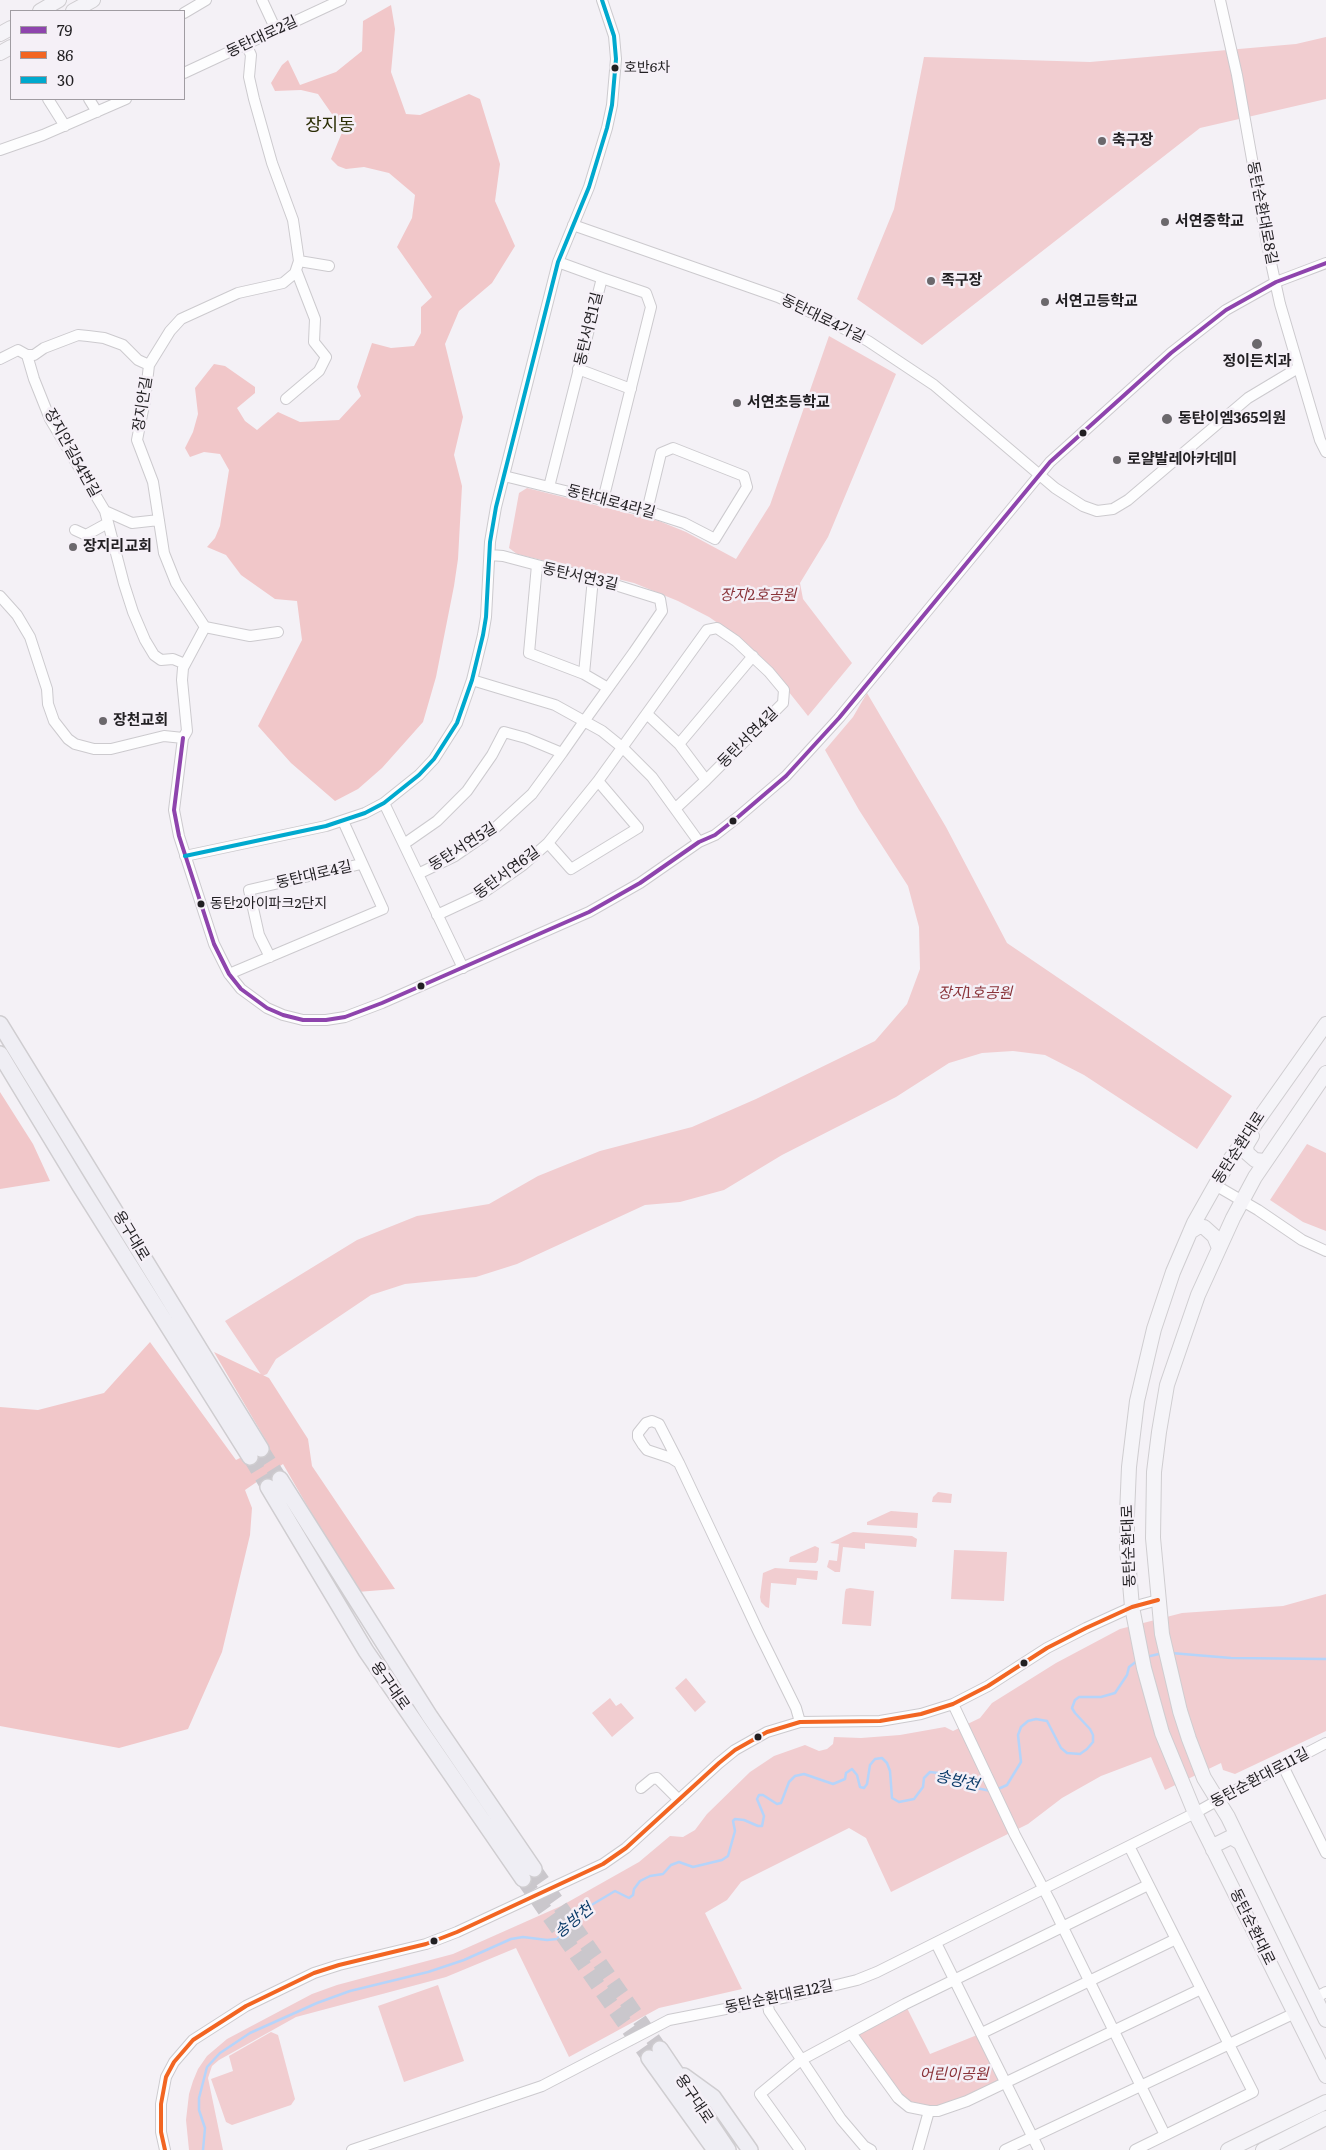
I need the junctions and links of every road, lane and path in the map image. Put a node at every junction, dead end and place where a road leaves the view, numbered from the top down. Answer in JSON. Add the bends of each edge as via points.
{"nodes":[{"id":1,"x":59,"y":0,"type":"edge"},
{"id":2,"x":93,"y":0,"type":"edge"},
{"id":3,"x":206,"y":0,"type":"edge"},
{"id":4,"x":262,"y":0,"type":"edge"},
{"id":5,"x":341,"y":0,"type":"edge"},
{"id":6,"x":602,"y":0,"type":"edge"},
{"id":7,"x":1220,"y":0,"type":"edge"},
{"id":8,"x":42,"y":10,"type":"edge"},
{"id":9,"x":75,"y":10,"type":"edge"},
{"id":10,"x":185,"y":12,"type":"edge"},
{"id":11,"x":276,"y":30,"type":"junction"},
{"id":12,"x":246,"y":44,"type":"junction"},
{"id":13,"x":185,"y":73,"type":"edge"},
{"id":14,"x":49,"y":100,"type":"edge"},
{"id":15,"x":90,"y":100,"type":"edge"},
{"id":16,"x":124,"y":100,"type":"edge"},
{"id":17,"x":97,"y":112,"type":"junction"},
{"id":18,"x":64,"y":126,"type":"junction"},
{"id":19,"x":0,"y":150,"type":"edge"},
{"id":20,"x":573,"y":225,"type":"junction"},
{"id":21,"x":558,"y":262,"type":"junction"},
{"id":22,"x":1326,"y":263,"type":"edge"},
{"id":23,"x":298,"y":266,"type":"junction"},
{"id":24,"x":330,"y":266,"type":"dead end"},
{"id":25,"x":602,"y":278,"type":"junction"},
{"id":26,"x":1276,"y":282,"type":"junction"},
{"id":27,"x":27,"y":355,"type":"junction"},
{"id":28,"x":0,"y":359,"type":"edge"},
{"id":29,"x":149,"y":366,"type":"junction"},
{"id":30,"x":1298,"y":368,"type":"junction"},
{"id":31,"x":578,"y":370,"type":"junction"},
{"id":32,"x":630,"y":390,"type":"junction"},
{"id":33,"x":286,"y":399,"type":"dead end"},
{"id":34,"x":1326,"y":452,"type":"edge"},
{"id":35,"x":1039,"y":474,"type":"junction"},
{"id":36,"x":504,"y":476,"type":"junction"},
{"id":37,"x":549,"y":486,"type":"junction"},
{"id":38,"x":603,"y":500,"type":"junction"},
{"id":39,"x":648,"y":510,"type":"junction"},
{"id":40,"x":105,"y":511,"type":"junction"},
{"id":41,"x":159,"y":520,"type":"junction"},
{"id":42,"x":108,"y":523,"type":"junction"},
{"id":43,"x":75,"y":530,"type":"dead end"},
{"id":44,"x":490,"y":555,"type":"junction"},
{"id":45,"x":537,"y":565,"type":"junction"},
{"id":46,"x":593,"y":578,"type":"junction"},
{"id":47,"x":0,"y":596,"type":"edge"},
{"id":48,"x":205,"y":627,"type":"junction"},
{"id":49,"x":278,"y":632,"type":"dead end"},
{"id":50,"x":753,"y":656,"type":"junction"},
{"id":51,"x":185,"y":664,"type":"junction"},
{"id":52,"x":584,"y":674,"type":"junction"},
{"id":53,"x":472,"y":680,"type":"junction"},
{"id":54,"x":608,"y":688,"type":"junction"},
{"id":55,"x":647,"y":714,"type":"junction"},
{"id":56,"x":585,"y":720,"type":"junction"},
{"id":57,"x":183,"y":738,"type":"junction"},
{"id":58,"x":679,"y":744,"type":"junction"},
{"id":59,"x":623,"y":748,"type":"junction"},
{"id":60,"x":562,"y":753,"type":"junction"},
{"id":61,"x":706,"y":780,"type":"junction"},
{"id":62,"x":598,"y":781,"type":"junction"},
{"id":63,"x":384,"y":803,"type":"junction"},
{"id":64,"x":676,"y":808,"type":"junction"},
{"id":65,"x":343,"y":822,"type":"junction"},
{"id":66,"x":699,"y":842,"type":"junction"},
{"id":67,"x":548,"y":843,"type":"junction"},
{"id":68,"x":404,"y":844,"type":"junction"},
{"id":69,"x":185,"y":856,"type":"junction"},
{"id":70,"x":361,"y":864,"type":"junction"},
{"id":71,"x":418,"y":874,"type":"junction"},
{"id":72,"x":437,"y":915,"type":"junction"},
{"id":73,"x":270,"y":957,"type":"junction"},
{"id":74,"x":463,"y":968,"type":"junction"},
{"id":75,"x":229,"y":974,"type":"junction"},
{"id":76,"x":0,"y":1024,"type":"edge"},
{"id":77,"x":1326,"y":1024,"type":"edge"},
{"id":78,"x":0,"y":1054,"type":"edge"},
{"id":79,"x":1326,"y":1073,"type":"edge"},
{"id":80,"x":1264,"y":1110,"type":"junction"},
{"id":81,"x":1265,"y":1161,"type":"junction"},
{"id":82,"x":1215,"y":1185,"type":"junction"},
{"id":83,"x":1242,"y":1200,"type":"junction"},
{"id":84,"x":1190,"y":1232,"type":"junction"},
{"id":85,"x":1219,"y":1248,"type":"junction"},
{"id":86,"x":1326,"y":1251,"type":"edge"},
{"id":87,"x":679,"y":1463,"type":"junction"},
{"id":88,"x":274,"y":1483,"type":"tunnel mouth"},
{"id":89,"x":1158,"y":1600,"type":"junction"},
{"id":90,"x":1132,"y":1607,"type":"junction"},
{"id":91,"x":953,"y":1704,"type":"junction"},
{"id":92,"x":800,"y":1722,"type":"junction"},
{"id":93,"x":1326,"y":1744,"type":"edge"},
{"id":94,"x":1283,"y":1766,"type":"junction"},
{"id":95,"x":642,"y":1788,"type":"dead end"},
{"id":96,"x":679,"y":1800,"type":"junction"},
{"id":97,"x":1218,"y":1800,"type":"junction"},
{"id":98,"x":1195,"y":1813,"type":"junction"},
{"id":99,"x":1239,"y":1842,"type":"junction"},
{"id":100,"x":1129,"y":1846,"type":"junction"},
{"id":101,"x":1213,"y":1850,"type":"junction"},
{"id":102,"x":1326,"y":1853,"type":"edge"},
{"id":103,"x":529,"y":1874,"type":"tunnel mouth"},
{"id":104,"x":1148,"y":1885,"type":"junction"},
{"id":105,"x":1043,"y":1889,"type":"junction"},
{"id":106,"x":1063,"y":1927,"type":"junction"},
{"id":107,"x":1176,"y":1939,"type":"junction"},
{"id":108,"x":936,"y":1943,"type":"junction"},
{"id":109,"x":955,"y":1979,"type":"junction"},
{"id":110,"x":1089,"y":1981,"type":"junction"},
{"id":111,"x":1201,"y":1989,"type":"junction"},
{"id":112,"x":1320,"y":1995,"type":"edge"},
{"id":113,"x":766,"y":2000,"type":"junction"},
{"id":114,"x":1295,"y":2014,"type":"junction"},
{"id":115,"x":1326,"y":2020,"type":"edge"},
{"id":116,"x":1114,"y":2031,"type":"junction"},
{"id":117,"x":851,"y":2033,"type":"junction"},
{"id":118,"x":982,"y":2033,"type":"junction"},
{"id":119,"x":1229,"y":2045,"type":"junction"},
{"id":120,"x":1312,"y":2048,"type":"junction"},
{"id":121,"x":1326,"y":2050,"type":"edge"},
{"id":122,"x":655,"y":2054,"type":"tunnel mouth"},
{"id":123,"x":801,"y":2060,"type":"junction"},
{"id":124,"x":667,"y":2072,"type":"junction"},
{"id":125,"x":1326,"y":2076,"type":"edge"},
{"id":126,"x":1006,"y":2082,"type":"junction"},
{"id":127,"x":1141,"y":2086,"type":"junction"},
{"id":128,"x":1326,"y":2102,"type":"edge"},
{"id":129,"x":929,"y":2111,"type":"junction"},
{"id":130,"x":1326,"y":2118,"type":"edge"},
{"id":131,"x":1165,"y":2135,"type":"junction"},
{"id":132,"x":1033,"y":2138,"type":"junction"},
{"id":133,"x":165,"y":2150,"type":"edge"},
{"id":134,"x":352,"y":2150,"type":"edge"},
{"id":135,"x":703,"y":2150,"type":"edge"},
{"id":136,"x":714,"y":2150,"type":"edge"},
{"id":137,"x":728,"y":2150,"type":"edge"},
{"id":138,"x":750,"y":2150,"type":"edge"},
{"id":139,"x":800,"y":2150,"type":"edge"},
{"id":140,"x":871,"y":2150,"type":"edge"},
{"id":141,"x":918,"y":2150,"type":"edge"},
{"id":142,"x":1005,"y":2150,"type":"edge"},
{"id":143,"x":1039,"y":2150,"type":"edge"},
{"id":144,"x":1135,"y":2150,"type":"edge"},
{"id":145,"x":1228,"y":2150,"type":"edge"},
{"id":146,"x":1262,"y":2150,"type":"edge"}],
"edges":[{"from":1,"to":8,"type":"main road"},
{"from":2,"to":9,"type":"main road"},
{"from":3,"to":10,"type":"street"},
{"from":4,"to":11,"type":"street"},
{"from":5,"to":11,"type":"street","name":"동탄대로2길"},
{"from":6,"to":20,"type":"street","via":[[614,44],[616,72],[612,105],[600,155]]},
{"from":7,"to":26,"type":"street","name":"동탄순환대로8길"},
{"from":11,"to":12,"type":"street","name":"동탄대로2길"},
{"from":12,"to":13,"type":"street","name":"동탄대로2길"},
{"from":12,"to":23,"type":"street","via":[[251,55],[249,77],[254,99],[272,163],[293,220]]},
{"from":14,"to":18,"type":"street"},
{"from":15,"to":17,"type":"street"},
{"from":16,"to":17,"type":"street"},
{"from":17,"to":18,"type":"street"},
{"from":18,"to":19,"type":"street"},
{"from":20,"to":21,"type":"street"},
{"from":20,"to":35,"type":"street","name":"동탄대로4가길","via":[[778,297],[868,341],[934,385]]},
{"from":21,"to":25,"type":"street"},
{"from":21,"to":36,"type":"street"},
{"from":22,"to":26,"type":"street"},
{"from":23,"to":24,"type":"street"},
{"from":23,"to":29,"type":"street","name":"장지안길","via":[[296,273],[283,283],[238,293],[181,319]]},
{"from":23,"to":33,"type":"street","via":[[315,319],[314,342],[326,357],[319,371]]},
{"from":25,"to":31,"type":"street","name":"동탄서연1길"},
{"from":25,"to":32,"type":"street","name":"동탄서연1길","via":[[646,293],[650,300]]},
{"from":26,"to":30,"type":"street","name":"동탄순환대로8길"},
{"from":26,"to":35,"type":"street","via":[[1226,310],[1196,333],[1110,406]]},
{"from":27,"to":28,"type":"street","via":[[18,350]]},
{"from":27,"to":29,"type":"street","via":[[34,355],[78,335],[104,338],[123,345]]},
{"from":27,"to":40,"type":"street","name":"장지안길54번길","via":[[50,420]]},
{"from":29,"to":41,"type":"street","name":"장지안길","via":[[137,440],[153,482]]},
{"from":30,"to":34,"type":"street","name":"동탄순환대로8길"},
{"from":30,"to":35,"type":"street","name":"동탄대로4가길","via":[[1248,398],[1142,490],[1113,509],[1097,511],[1083,506]]},
{"from":31,"to":32,"type":"street"},
{"from":31,"to":37,"type":"street","name":"동탄서연1길"},
{"from":32,"to":38,"type":"street","name":"동탄서연1길"},
{"from":35,"to":66,"type":"street","via":[[812,748],[786,776],[738,817],[715,835]]},
{"from":36,"to":37,"type":"street","name":"동탄대로4라길"},
{"from":36,"to":44,"type":"street"},
{"from":37,"to":38,"type":"street","name":"동탄대로4라길"},
{"from":38,"to":39,"type":"street","name":"동탄대로4라길"},
{"from":39,"to":39,"type":"street","name":"동탄대로4라길","via":[[662,453],[672,448],[744,476],[747,487],[715,538]]},
{"from":40,"to":41,"type":"street","via":[[132,523]]},
{"from":40,"to":42,"type":"street","name":"장지안길54번길"},
{"from":41,"to":48,"type":"street","name":"장지안길","via":[[164,553],[176,583]]},
{"from":42,"to":43,"type":"street","via":[[86,535]]},
{"from":42,"to":51,"type":"street","name":"장지안길54번길","via":[[127,594],[154,655],[162,660],[173,659]]},
{"from":44,"to":45,"type":"street"},
{"from":44,"to":53,"type":"street","via":[[486,617]]},
{"from":45,"to":46,"type":"street","name":"동탄서연3길"},
{"from":45,"to":52,"type":"street","name":"동탄서연3길","via":[[528,653]]},
{"from":46,"to":52,"type":"street"},
{"from":46,"to":54,"type":"street","name":"동탄서연3길","via":[[660,599],[662,611]]},
{"from":47,"to":57,"type":"street","via":[[30,637],[54,722],[68,739],[94,749],[111,749],[164,736]]},
{"from":48,"to":49,"type":"street","via":[[250,636]]},
{"from":48,"to":51,"type":"street"},
{"from":50,"to":55,"type":"street","name":"동탄서연4길","via":[[717,628],[707,630]]},
{"from":50,"to":58,"type":"street"},
{"from":50,"to":61,"type":"street","name":"동탄서연4길","via":[[784,690],[783,703]]},
{"from":51,"to":57,"type":"street","via":[[182,680],[187,731]]},
{"from":52,"to":54,"type":"street","name":"동탄서연3길"},
{"from":53,"to":56,"type":"street","via":[[540,699]]},
{"from":53,"to":63,"type":"street","via":[[457,723],[445,743],[419,775]]},
{"from":54,"to":56,"type":"street","name":"동탄서연3길"},
{"from":55,"to":58,"type":"street","name":"동탄서연4길"},
{"from":55,"to":59,"type":"street","name":"동탄서연4길"},
{"from":56,"to":59,"type":"street"},
{"from":56,"to":60,"type":"street","name":"동탄서연5길"},
{"from":57,"to":69,"type":"street","via":[[174,810]]},
{"from":58,"to":61,"type":"street","name":"동탄서연4길"},
{"from":59,"to":62,"type":"street","name":"동탄서연4길"},
{"from":59,"to":64,"type":"street","via":[[652,777]]},
{"from":60,"to":68,"type":"street","via":[[504,732],[467,791],[437,821]]},
{"from":60,"to":71,"type":"street","name":"동탄서연5길","via":[[532,794],[494,829],[455,856]]},
{"from":61,"to":64,"type":"street"},
{"from":62,"to":67,"type":"street","name":"동탄서연6길"},
{"from":62,"to":67,"type":"street","name":"동탄서연6길","via":[[638,828],[571,869]]},
{"from":63,"to":65,"type":"street"},
{"from":63,"to":68,"type":"street"},
{"from":64,"to":66,"type":"street"},
{"from":65,"to":69,"type":"street"},
{"from":65,"to":70,"type":"street","name":"동탄대로4길"},
{"from":66,"to":74,"type":"street","via":[[640,883],[589,912]]},
{"from":67,"to":72,"type":"street","name":"동탄서연6길","via":[[480,895]]},
{"from":68,"to":71,"type":"street"},
{"from":69,"to":75,"type":"street","via":[[214,944]]},
{"from":70,"to":73,"type":"street","name":"동탄대로4길","via":[[382,909]]},
{"from":70,"to":73,"type":"street","name":"동탄대로4길","via":[[249,890],[259,935]]},
{"from":71,"to":72,"type":"street"},
{"from":72,"to":74,"type":"street"},
{"from":73,"to":75,"type":"street","name":"동탄대로4길"},
{"from":74,"to":75,"type":"street","via":[[360,1012],[326,1020],[303,1020],[267,1008],[247,994]]},
{"from":76,"to":78,"type":"highway","name":"용구대로","via":[[92,1172],[255,1453],[80,1186]]},
{"from":77,"to":80,"type":"main road","name":"동탄순환대로"},
{"from":79,"to":81,"type":"main road","name":"동탄순환대로"},
{"from":80,"to":81,"type":"main road","via":[[1246,1146],[1250,1156]]},
{"from":80,"to":82,"type":"main road","name":"동탄순환대로"},
{"from":81,"to":83,"type":"main road","name":"동탄순환대로"},
{"from":82,"to":83,"type":"street"},
{"from":82,"to":84,"type":"main road","name":"동탄순환대로"},
{"from":83,"to":85,"type":"main road","name":"동탄순환대로"},
{"from":83,"to":86,"type":"street","via":[[1302,1240]]},
{"from":84,"to":85,"type":"main road","via":[[1204,1227],[1214,1236]]},
{"from":84,"to":90,"type":"main road","name":"동탄순환대로","via":[[1154,1329],[1135,1418],[1127,1514]]},
{"from":85,"to":89,"type":"main road","name":"동탄순환대로","via":[[1198,1295],[1167,1386],[1159,1432],[1153,1521]]},
{"from":87,"to":87,"type":"street","via":[[659,1424],[652,1420],[646,1423],[638,1433],[646,1450]]},
{"from":87,"to":92,"type":"street"},
{"from":88,"to":103,"type":"highway","name":"용구대로","via":[[429,1715]]},
{"from":89,"to":90,"type":"street"},
{"from":89,"to":97,"type":"main road","name":"동탄순환대로","via":[[1162,1634],[1180,1711],[1204,1778]]},
{"from":90,"to":91,"type":"street","via":[[1067,1637]]},
{"from":90,"to":98,"type":"main road","name":"동탄순환대로","via":[[1162,1733]]},
{"from":91,"to":92,"type":"street","via":[[880,1721]]},
{"from":91,"to":105,"type":"street"},
{"from":92,"to":96,"type":"street","via":[[767,1732],[735,1750]]},
{"from":93,"to":94,"type":"street","name":"동탄순환대로11길"},
{"from":94,"to":97,"type":"street","name":"동탄순환대로11길"},
{"from":94,"to":102,"type":"street"},
{"from":95,"to":96,"type":"street","via":[[657,1778]]},
{"from":96,"to":133,"type":"street","via":[[626,1848],[603,1864],[442,1938],[339,1965],[292,1982],[203,2032],[183,2050],[166,2077],[160,2118]]},
{"from":97,"to":98,"type":"street","name":"동탄순환대로11길"},
{"from":97,"to":99,"type":"main road","name":"동탄순환대로"},
{"from":98,"to":100,"type":"street","name":"동탄순환대로12길"},
{"from":98,"to":101,"type":"main road","name":"동탄순환대로"},
{"from":99,"to":101,"type":"main road","via":[[1231,1837],[1215,1845]]},
{"from":99,"to":112,"type":"main road","name":"동탄순환대로"},
{"from":100,"to":104,"type":"street"},
{"from":100,"to":105,"type":"street","name":"동탄순환대로12길"},
{"from":101,"to":114,"type":"main road","name":"동탄순환대로"},
{"from":104,"to":106,"type":"street"},
{"from":104,"to":107,"type":"street"},
{"from":105,"to":106,"type":"street"},
{"from":105,"to":108,"type":"street","name":"동탄순환대로12길"},
{"from":106,"to":109,"type":"street"},
{"from":106,"to":110,"type":"street"},
{"from":107,"to":110,"type":"street"},
{"from":107,"to":111,"type":"street"},
{"from":108,"to":109,"type":"street"},
{"from":108,"to":113,"type":"street","name":"동탄순환대로12길","via":[[857,1980]]},
{"from":109,"to":117,"type":"street"},
{"from":109,"to":118,"type":"street"},
{"from":110,"to":116,"type":"street"},
{"from":110,"to":118,"type":"street"},
{"from":111,"to":116,"type":"street"},
{"from":111,"to":119,"type":"street"},
{"from":112,"to":115,"type":"main road","name":"동탄순환대로"},
{"from":113,"to":123,"type":"street","via":[[768,2011]]},
{"from":113,"to":134,"type":"street","name":"동탄순환대로12길","via":[[669,2020],[542,2086]]},
{"from":114,"to":119,"type":"street"},
{"from":114,"to":120,"type":"main road","name":"동탄순환대로"},
{"from":116,"to":126,"type":"street"},
{"from":116,"to":127,"type":"street"},
{"from":117,"to":123,"type":"street"},
{"from":117,"to":129,"type":"street","via":[[898,2098],[910,2108]]},
{"from":118,"to":126,"type":"street"},
{"from":119,"to":127,"type":"street"},
{"from":119,"to":131,"type":"street","via":[[1253,2092]]},
{"from":120,"to":121,"type":"main road"},
{"from":120,"to":125,"type":"main road","name":"동탄순환대로"},
{"from":122,"to":124,"type":"highway","name":"용구대로"},
{"from":123,"to":139,"type":"street","via":[[760,2094]]},
{"from":123,"to":140,"type":"street","via":[[842,2119]]},
{"from":124,"to":135,"type":"highway","via":[[677,2111]]},
{"from":124,"to":136,"type":"highway","name":"용구대로"},
{"from":124,"to":137,"type":"highway","name":"용구대로"},
{"from":124,"to":138,"type":"highway","via":[[713,2097]]},
{"from":126,"to":129,"type":"street","via":[[947,2109]]},
{"from":126,"to":132,"type":"street"},
{"from":127,"to":131,"type":"street"},
{"from":127,"to":132,"type":"street"},
{"from":128,"to":145,"type":"main road"},
{"from":129,"to":141,"type":"street"},
{"from":130,"to":146,"type":"main road"},
{"from":131,"to":144,"type":"street"},
{"from":132,"to":142,"type":"street"},
{"from":132,"to":143,"type":"street"}]}
